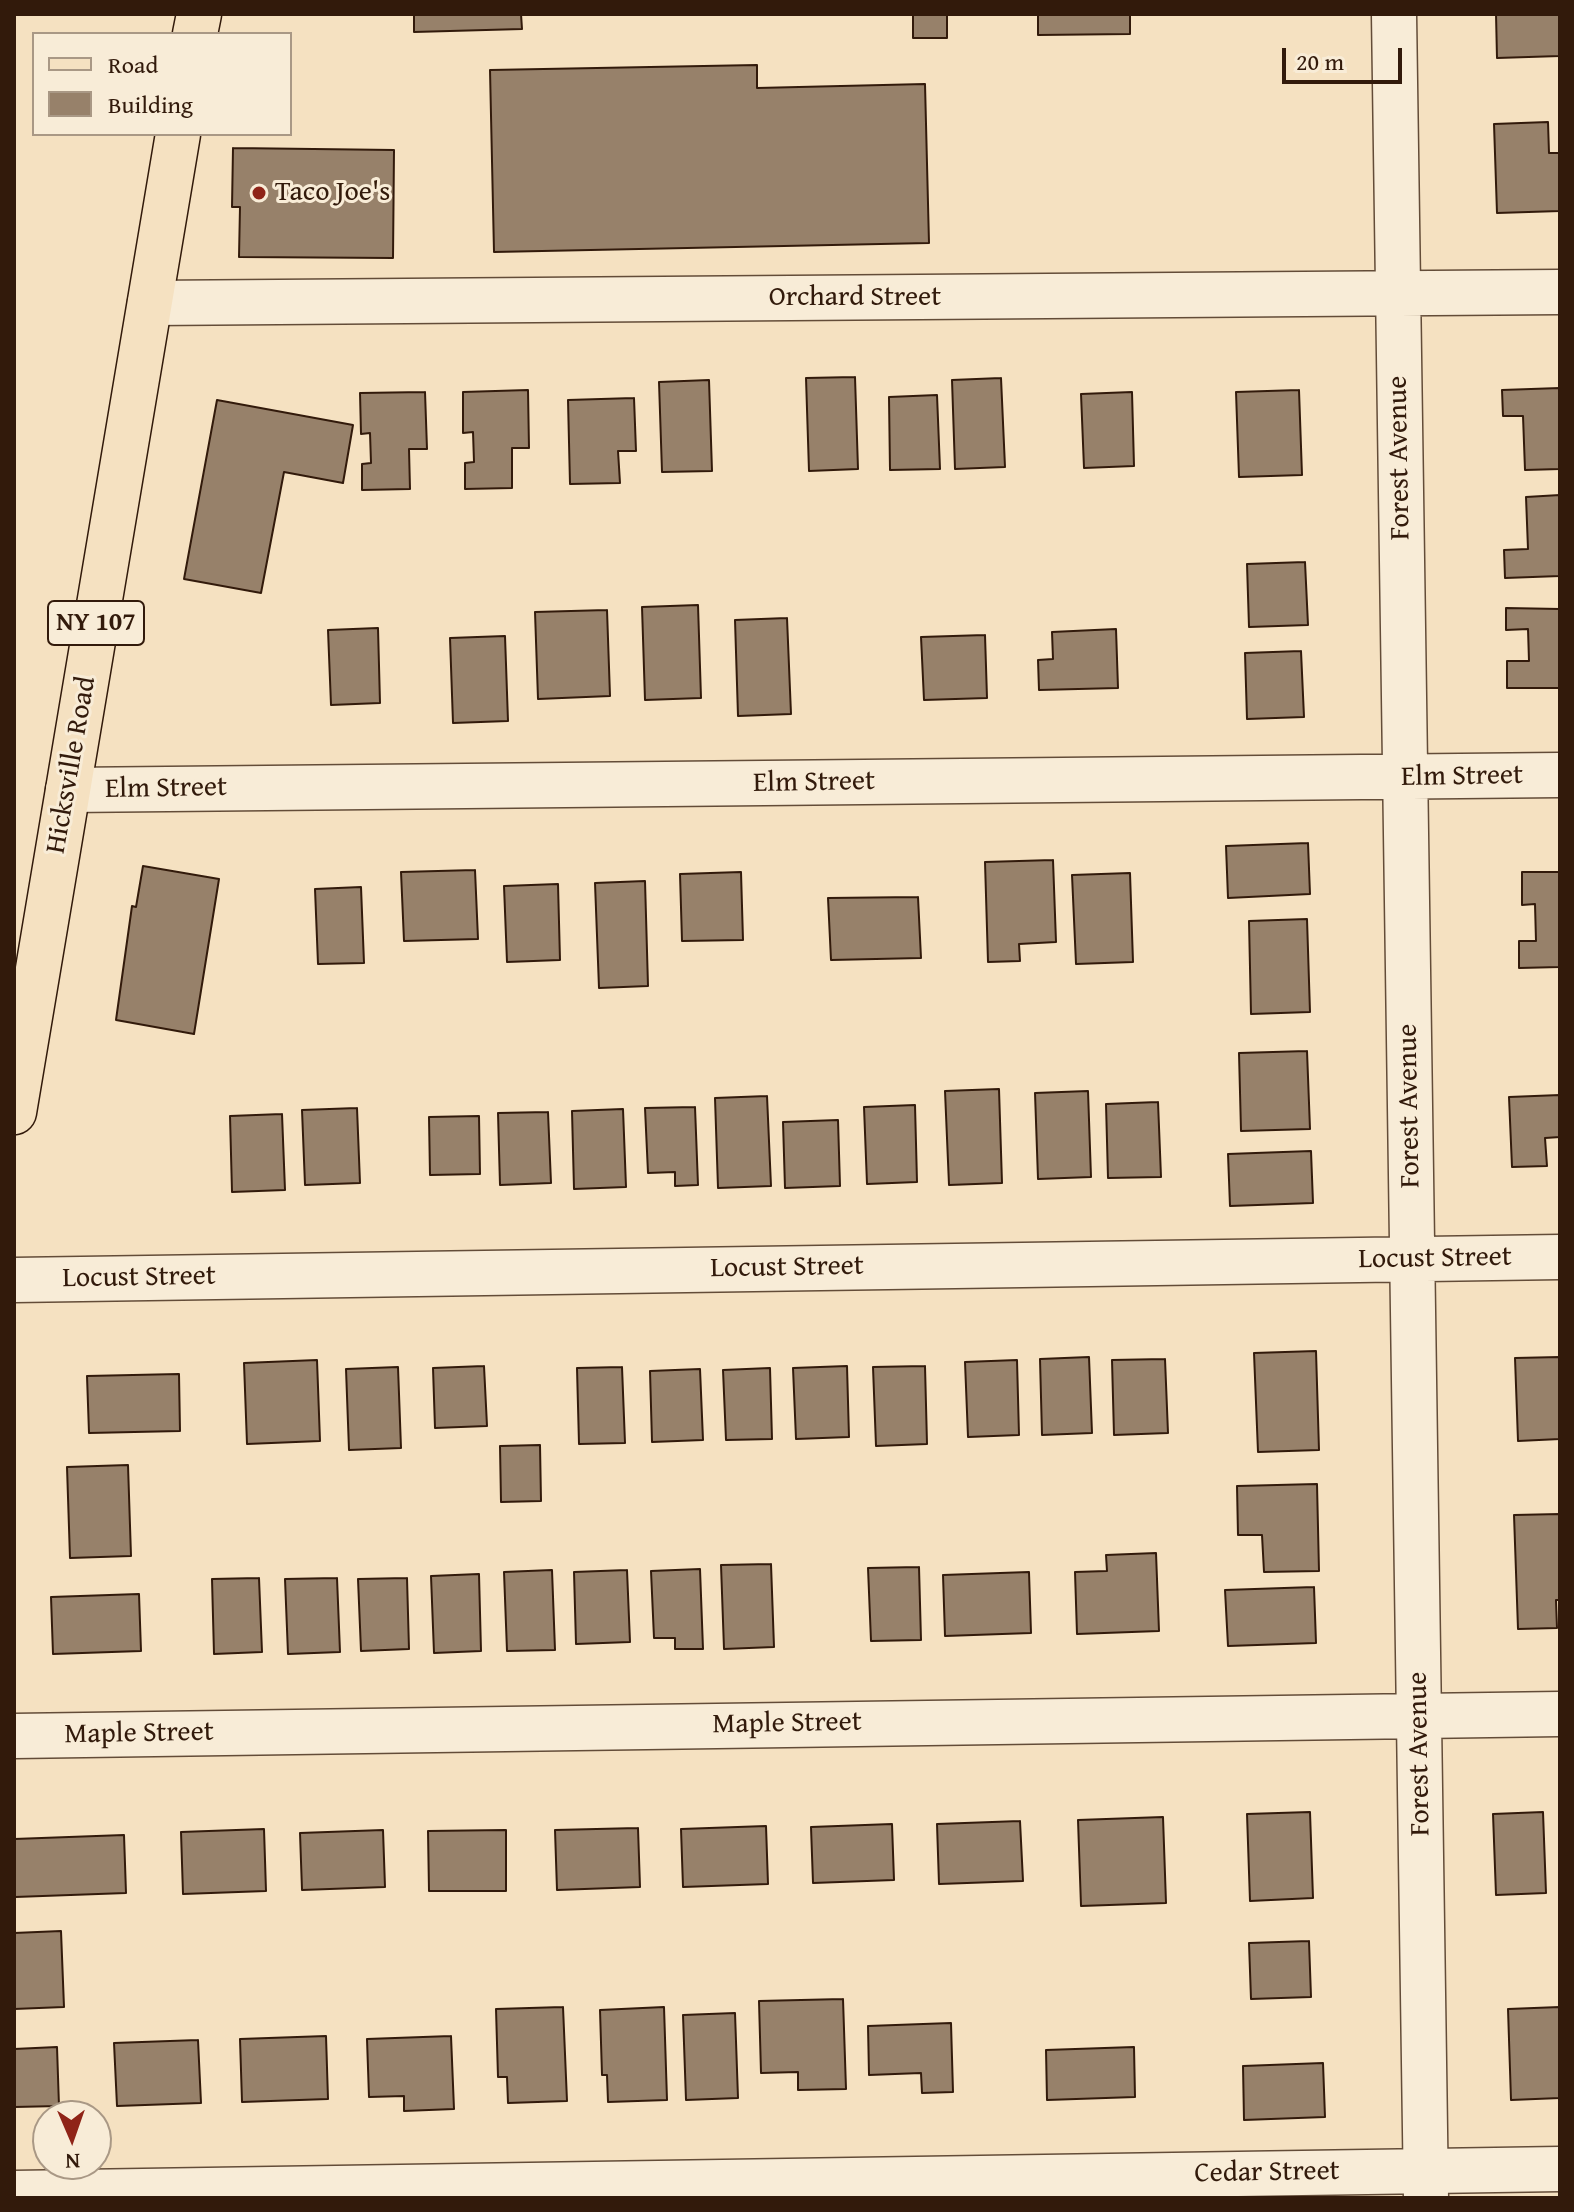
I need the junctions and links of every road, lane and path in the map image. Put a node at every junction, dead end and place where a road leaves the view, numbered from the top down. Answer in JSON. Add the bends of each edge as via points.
{"nodes":[{"id":1,"x":1394,"y":14,"type":"edge"},
{"id":2,"x":178,"y":136,"type":"edge"},
{"id":3,"x":1560,"y":292,"type":"edge"},
{"id":4,"x":1398,"y":294,"type":"junction"},
{"id":5,"x":150,"y":303,"type":"junction"},
{"id":6,"x":1560,"y":775,"type":"edge"},
{"id":7,"x":1405,"y":777,"type":"junction"},
{"id":8,"x":68,"y":790,"type":"junction"},
{"id":9,"x":19,"y":1057,"type":"edge"},
{"id":10,"x":14,"y":1112,"type":"edge"},
{"id":11,"x":1560,"y":1257,"type":"edge"},
{"id":12,"x":1412,"y":1259,"type":"junction"},
{"id":13,"x":14,"y":1280,"type":"edge"},
{"id":14,"x":1560,"y":1714,"type":"edge"},
{"id":15,"x":1419,"y":1715,"type":"junction"},
{"id":16,"x":14,"y":1736,"type":"edge"},
{"id":17,"x":1560,"y":2169,"type":"edge"},
{"id":18,"x":1426,"y":2184,"type":"edge"},
{"id":19,"x":14,"y":2193,"type":"edge"}],
"edges":[{"from":1,"to":4,"type":"street","name":"Forest Avenue"},
{"from":2,"to":5,"type":"main road","name":"Hicksville Road","number":"NY 107"},
{"from":3,"to":4,"type":"street","name":"Orchard Street"},
{"from":4,"to":5,"type":"street","name":"Orchard Street"},
{"from":4,"to":7,"type":"street","name":"Forest Avenue"},
{"from":5,"to":8,"type":"main road","name":"Hicksville Road","number":"NY 107"},
{"from":6,"to":7,"type":"street","name":"Elm Street"},
{"from":7,"to":8,"type":"street","name":"Elm Street"},
{"from":7,"to":12,"type":"street","name":"Forest Avenue"},
{"from":8,"to":9,"type":"main road","name":"Hicksville Road","number":"NY 107"},
{"from":9,"to":10,"type":"main road","name":"Hicksville Road","number":"NY 107"},
{"from":11,"to":12,"type":"street","name":"Locust Street"},
{"from":12,"to":13,"type":"street","name":"Locust Street"},
{"from":12,"to":15,"type":"street","name":"Forest Avenue"},
{"from":14,"to":15,"type":"street","name":"Maple Street"},
{"from":15,"to":16,"type":"street","name":"Maple Street"},
{"from":15,"to":18,"type":"street","name":"Forest Avenue"},
{"from":17,"to":18,"type":"street","name":"Cedar Street"},
{"from":18,"to":19,"type":"street","name":"Cedar Street"}]}
